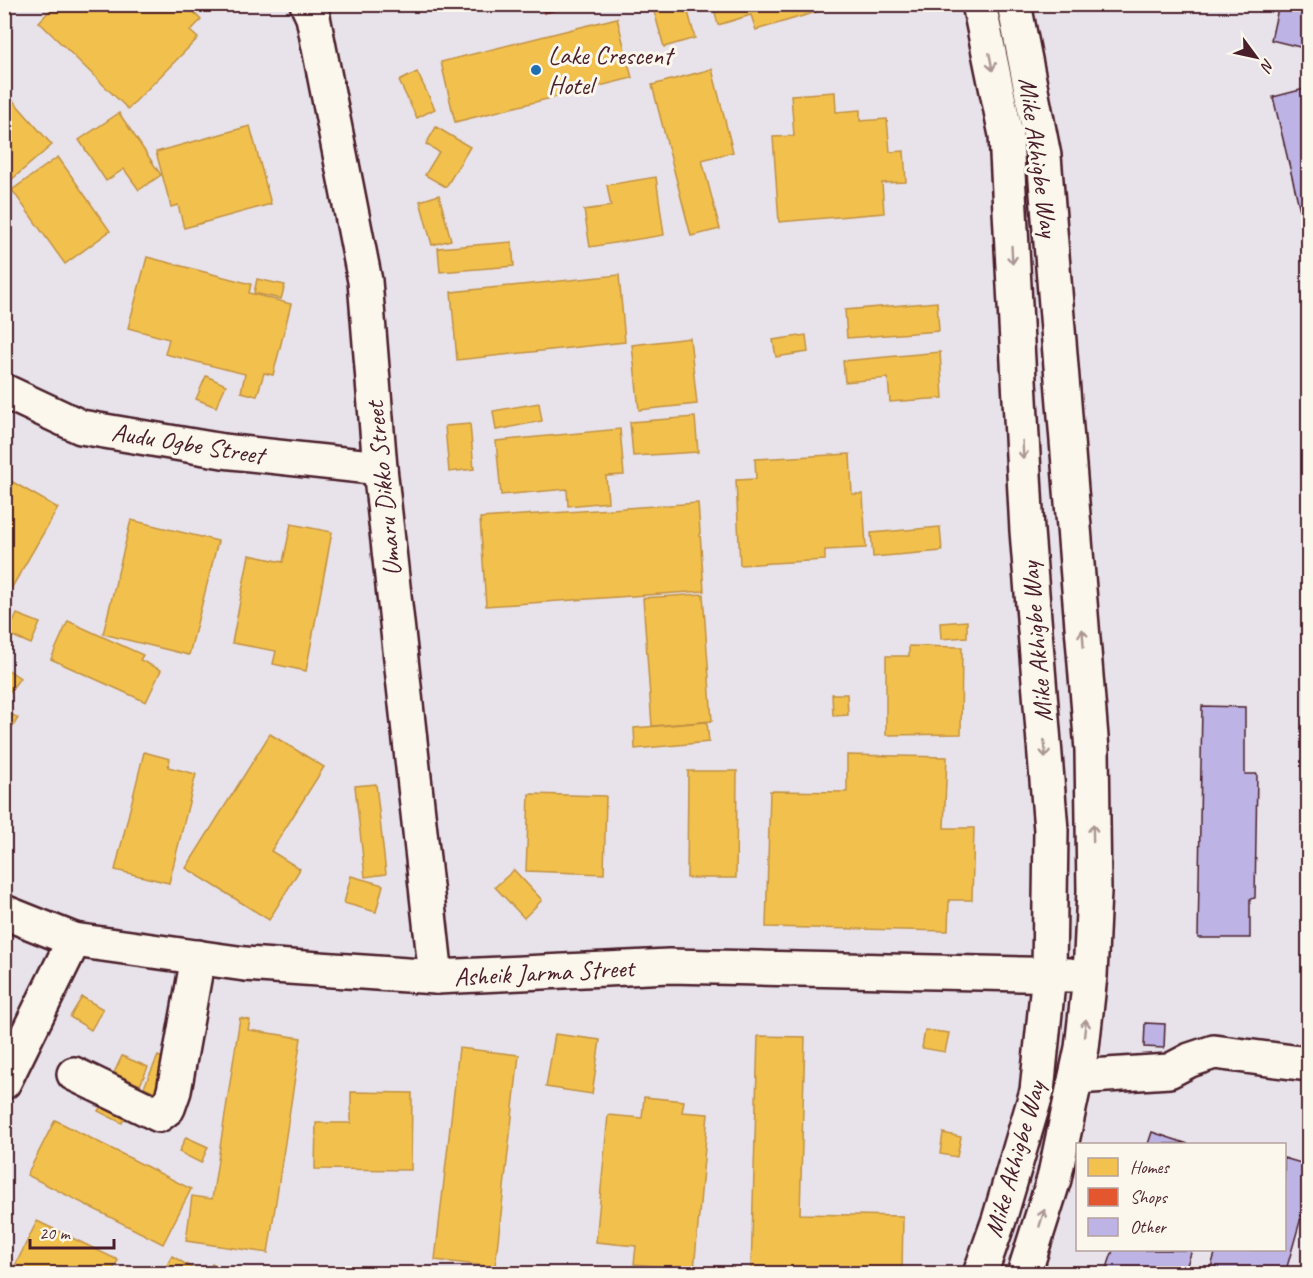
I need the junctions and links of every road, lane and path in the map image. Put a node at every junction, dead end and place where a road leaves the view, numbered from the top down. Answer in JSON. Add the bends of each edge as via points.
{"nodes":[{"id":1,"x":307,"y":4,"type":"edge"},
{"id":2,"x":979,"y":4,"type":"edge"},
{"id":3,"x":1014,"y":4,"type":"edge"},
{"id":4,"x":4,"y":391,"type":"edge"},
{"id":5,"x":380,"y":468,"type":"junction"},
{"id":6,"x":4,"y":912,"type":"edge"},
{"id":7,"x":74,"y":940,"type":"junction"},
{"id":8,"x":198,"y":957,"type":"junction"},
{"id":9,"x":1049,"y":973,"type":"junction"},
{"id":10,"x":1090,"y":976,"type":"junction"},
{"id":11,"x":436,"y":977,"type":"junction"},
{"id":12,"x":1308,"y":1064,"type":"edge"},
{"id":13,"x":74,"y":1074,"type":"dead end"},
{"id":14,"x":1076,"y":1077,"type":"junction"},
{"id":15,"x":4,"y":1082,"type":"edge"},
{"id":16,"x":980,"y":1274,"type":"edge"},
{"id":17,"x":1024,"y":1274,"type":"edge"}],
"edges":[{"from":1,"to":5,"type":"street","name":"Umaru Dikko Street","via":[[313,16],[365,281]]},
{"from":2,"to":9,"type":"street","name":"Mike Akhigbe Way","one_way":true,"via":[[1006,135],[1027,531],[1051,830]]},
{"from":10,"to":3,"type":"street","name":"Mike Akhigbe Way","one_way":true,"via":[[1095,891],[1092,750],[1066,410],[1044,156]]},
{"from":4,"to":5,"type":"street","name":"Audu Ogbe Street","via":[[81,427],[223,451]]},
{"from":5,"to":11,"type":"street","name":"Umaru Dikko Street"},
{"from":6,"to":7,"type":"street","name":"Asheik Jarma Street"},
{"from":7,"to":8,"type":"street","name":"Asheik Jarma Street"},
{"from":7,"to":15,"type":"street"},
{"from":8,"to":11,"type":"street","name":"Asheik Jarma Street","via":[[245,964]]},
{"from":8,"to":13,"type":"street","via":[[168,1108],[159,1115]]},
{"from":9,"to":10,"type":"street","name":"Asheik Jarma Street"},
{"from":9,"to":11,"type":"street","name":"Asheik Jarma Street","via":[[669,966]]},
{"from":9,"to":16,"type":"street","name":"Mike Akhigbe Way","via":[[1037,1091]]},
{"from":14,"to":10,"type":"street","name":"Mike Akhigbe Way","one_way":true},
{"from":12,"to":14,"type":"street","via":[[1214,1052],[1169,1071]]},
{"from":17,"to":14,"type":"street","name":"Mike Akhigbe Way","one_way":true,"via":[[1054,1179]]}]}
